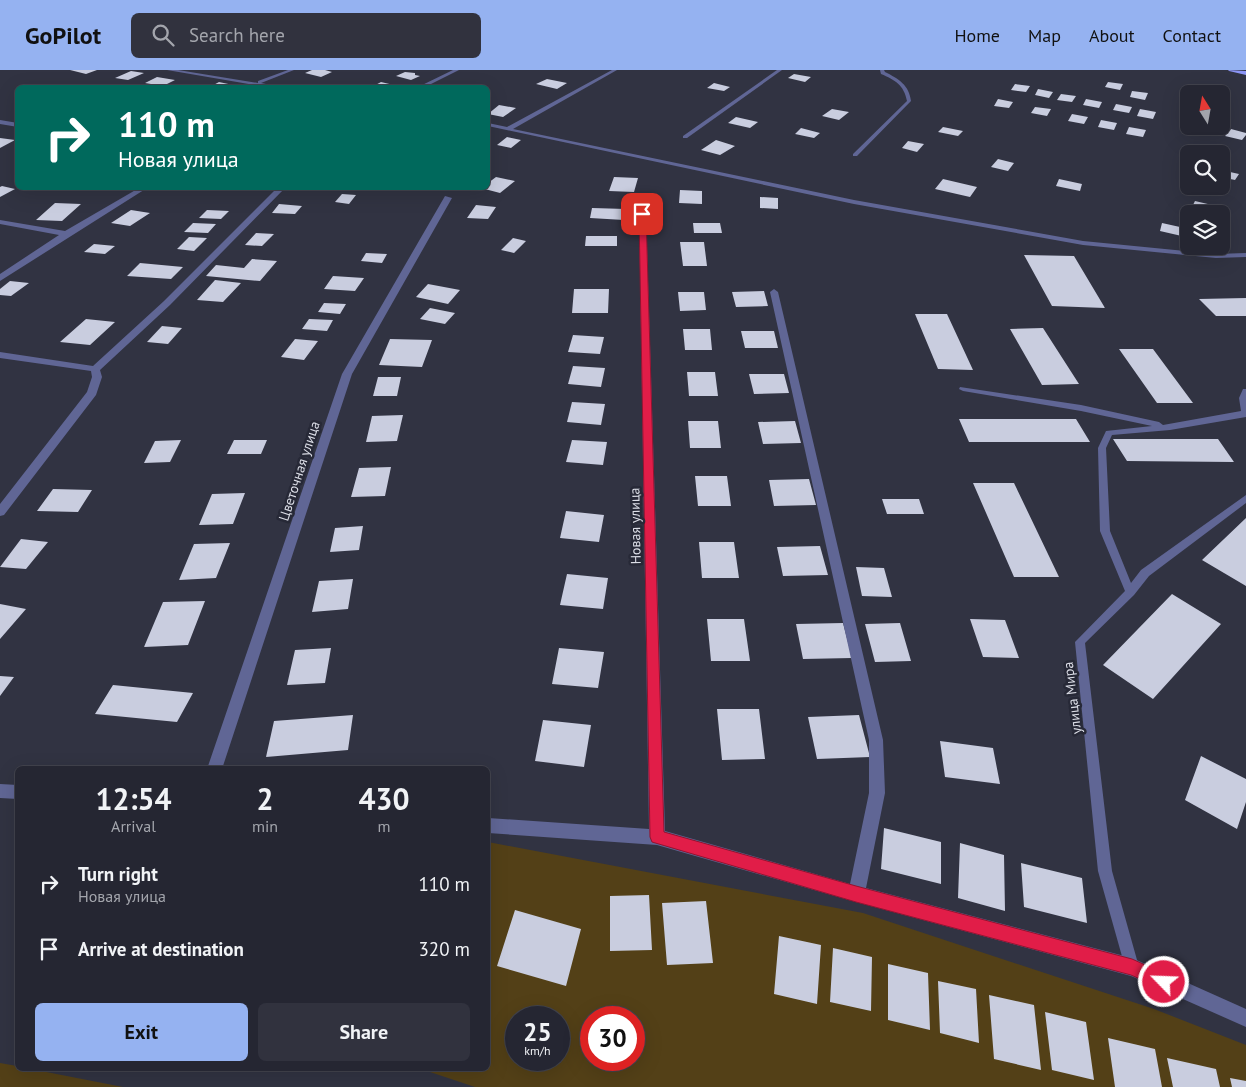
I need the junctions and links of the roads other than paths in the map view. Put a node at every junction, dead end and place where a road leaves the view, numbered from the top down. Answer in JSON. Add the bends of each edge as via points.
{"nodes":[{"id":1,"x":169,"y":70,"type":"edge"},
{"id":2,"x":292,"y":70,"type":"edge"},
{"id":3,"x":457,"y":70,"type":"edge"},
{"id":4,"x":615,"y":70,"type":"edge"},
{"id":5,"x":780,"y":70,"type":"edge"},
{"id":6,"x":882,"y":70,"type":"edge"},
{"id":7,"x":1231,"y":70,"type":"edge"},
{"id":8,"x":1246,"y":72,"type":"edge"},
{"id":9,"x":259,"y":83,"type":"junction"},
{"id":10,"x":269,"y":85,"type":"edge"},
{"id":11,"x":424,"y":85,"type":"edge"},
{"id":12,"x":0,"y":122,"type":"edge"},
{"id":13,"x":15,"y":124,"type":"edge"},
{"id":14,"x":490,"y":125,"type":"edge"},
{"id":15,"x":508,"y":129,"type":"junction"},
{"id":16,"x":685,"y":137,"type":"dead end"},
{"id":17,"x":855,"y":155,"type":"dead end"},
{"id":18,"x":140,"y":190,"type":"edge"},
{"id":19,"x":279,"y":190,"type":"edge"},
{"id":20,"x":448,"y":198,"type":"dead end"},
{"id":21,"x":642,"y":214,"type":"dead end"},
{"id":22,"x":0,"y":222,"type":"edge"},
{"id":23,"x":66,"y":234,"type":"junction"},
{"id":24,"x":1246,"y":256,"type":"edge"},
{"id":25,"x":0,"y":278,"type":"edge"},
{"id":26,"x":774,"y":292,"type":"dead end"},
{"id":27,"x":0,"y":356,"type":"edge"},
{"id":28,"x":95,"y":369,"type":"junction"},
{"id":29,"x":963,"y":389,"type":"dead end"},
{"id":30,"x":1246,"y":391,"type":"edge"},
{"id":31,"x":1246,"y":414,"type":"edge"},
{"id":32,"x":1170,"y":427,"type":"junction"},
{"id":33,"x":1246,"y":498,"type":"edge"},
{"id":34,"x":0,"y":512,"type":"edge"},
{"id":35,"x":1130,"y":592,"type":"junction"},
{"id":36,"x":215,"y":766,"type":"edge"},
{"id":37,"x":0,"y":790,"type":"edge"},
{"id":38,"x":15,"y":792,"type":"edge"},
{"id":39,"x":490,"y":826,"type":"edge"},
{"id":40,"x":657,"y":837,"type":"junction"},
{"id":41,"x":856,"y":894,"type":"junction"},
{"id":42,"x":1132,"y":968,"type":"junction"},
{"id":43,"x":1246,"y":1018,"type":"edge"}],
"edges":[{"from":1,"to":9,"type":"lane"},
{"from":2,"to":9,"type":"lane"},
{"from":3,"to":11,"type":"lane"},
{"from":4,"to":15,"type":"lane"},
{"from":5,"to":16,"type":"lane"},
{"from":6,"to":17,"type":"lane","via":[[904,84],[909,101]]},
{"from":7,"to":8,"type":"main road"},
{"from":9,"to":10,"type":"lane"},
{"from":12,"to":13,"type":"street"},
{"from":14,"to":15,"type":"lane"},
{"from":15,"to":24,"type":"lane","via":[[854,202],[1083,243]]},
{"from":18,"to":23,"type":"street"},
{"from":19,"to":28,"type":"street","via":[[167,304]]},
{"from":20,"to":36,"type":"street","name":"Цветочная улица","via":[[347,374]]},
{"from":21,"to":40,"type":"street","name":"Новая улица"},
{"from":22,"to":23,"type":"street"},
{"from":23,"to":25,"type":"street"},
{"from":26,"to":41,"type":"street","via":[[876,740],[877,793]]},
{"from":27,"to":28,"type":"street"},
{"from":28,"to":34,"type":"street","via":[[97,377],[92,393]]},
{"from":29,"to":32,"type":"lane","via":[[1081,408]]},
{"from":30,"to":31,"type":"lane","via":[[1243,398]]},
{"from":31,"to":32,"type":"lane"},
{"from":32,"to":35,"type":"lane","via":[[1109,433],[1102,448],[1105,531]]},
{"from":33,"to":35,"type":"lane","name":"улица Мира","via":[[1145,573]]},
{"from":35,"to":42,"type":"lane","name":"улица Мира","via":[[1080,642],[1105,871]]},
{"from":37,"to":38,"type":"street"},
{"from":39,"to":40,"type":"street"},
{"from":40,"to":41,"type":"street"},
{"from":41,"to":42,"type":"street"},
{"from":42,"to":43,"type":"street"}]}
